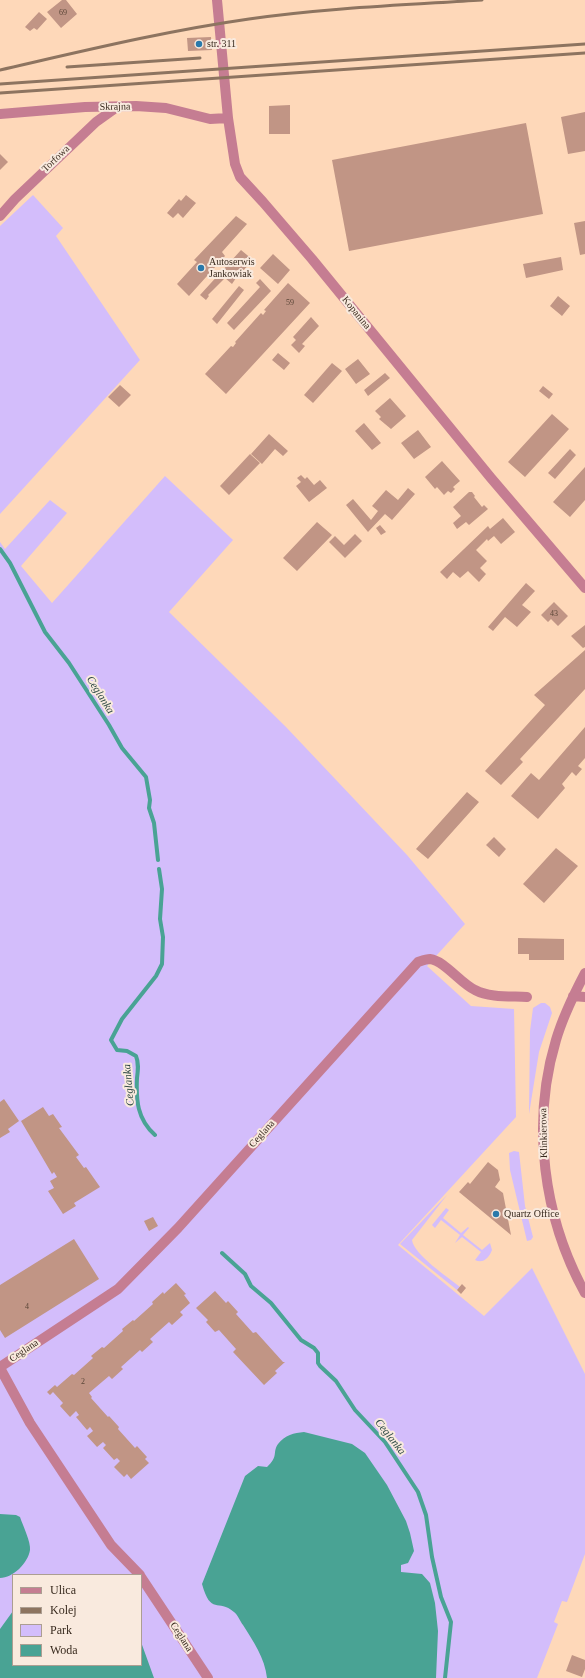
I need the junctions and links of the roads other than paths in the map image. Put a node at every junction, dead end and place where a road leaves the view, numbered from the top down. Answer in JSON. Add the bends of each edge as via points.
{"nodes":[{"id":1,"x":218,"y":0,"type":"edge"},
{"id":2,"x":117,"y":107,"type":"junction"},
{"id":3,"x":0,"y":114,"type":"edge"},
{"id":4,"x":228,"y":118,"type":"junction"},
{"id":5,"x":0,"y":216,"type":"edge"},
{"id":6,"x":585,"y":588,"type":"edge"},
{"id":7,"x":585,"y":973,"type":"edge"},
{"id":8,"x":573,"y":996,"type":"junction"},
{"id":9,"x":527,"y":997,"type":"dead end"},
{"id":10,"x":585,"y":997,"type":"edge"},
{"id":11,"x":585,"y":1293,"type":"edge"},
{"id":12,"x":0,"y":1368,"type":"edge"},
{"id":13,"x":138,"y":1574,"type":"edge"},
{"id":14,"x":142,"y":1579,"type":"edge"},
{"id":15,"x":208,"y":1678,"type":"edge"}],
"edges":[{"from":1,"to":4,"type":"street","name":"Kopanina"},
{"from":2,"to":3,"type":"street","name":"Skrajna"},
{"from":2,"to":4,"type":"street","name":"Skrajna","via":[[166,108],[210,119]]},
{"from":2,"to":5,"type":"street","name":"Torfowa","via":[[96,122]]},
{"from":4,"to":6,"type":"street","name":"Kopanina","via":[[235,164],[240,177],[302,247],[491,478]]},
{"from":7,"to":8,"type":"street","name":"Klinkierowa"},
{"from":8,"to":10,"type":"street"},
{"from":8,"to":11,"type":"street","name":"Klinkierowa","via":[[556,1040],[547,1078],[544,1146],[546,1178],[556,1221],[569,1259]]},
{"from":9,"to":12,"type":"street","name":"Ceglana","via":[[476,991],[458,979],[442,963],[429,959],[418,962],[178,1228],[118,1289]]},
{"from":12,"to":13,"type":"street","name":"Ceglana","via":[[30,1423],[111,1545]]},
{"from":14,"to":15,"type":"street","name":"Ceglana"}]}
